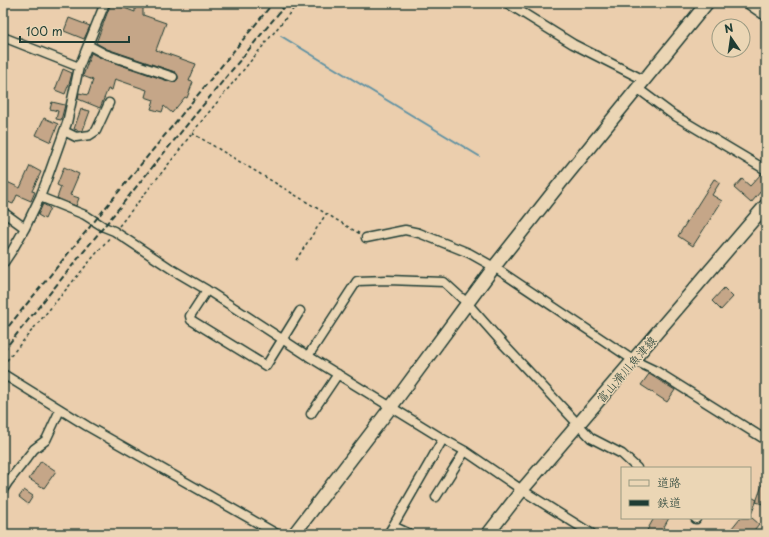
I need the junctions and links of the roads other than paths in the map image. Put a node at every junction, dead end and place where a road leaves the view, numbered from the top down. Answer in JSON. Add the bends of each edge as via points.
{"nodes":[{"id":1,"x":105,"y":3,"type":"edge"},
{"id":2,"x":506,"y":3,"type":"edge"},
{"id":3,"x":707,"y":3,"type":"edge"},
{"id":4,"x":750,"y":3,"type":"edge"},
{"id":5,"x":766,"y":14,"type":"edge"},
{"id":6,"x":3,"y":37,"type":"edge"},
{"id":7,"x":88,"y":45,"type":"junction"},
{"id":8,"x":79,"y":67,"type":"junction"},
{"id":9,"x":173,"y":77,"type":"dead end"},
{"id":10,"x":640,"y":84,"type":"junction"},
{"id":11,"x":109,"y":102,"type":"dead end"},
{"id":12,"x":64,"y":131,"type":"junction"},
{"id":13,"x":766,"y":170,"type":"edge"},
{"id":14,"x":40,"y":197,"type":"junction"},
{"id":15,"x":766,"y":206,"type":"edge"},
{"id":16,"x":3,"y":212,"type":"edge"},
{"id":17,"x":25,"y":228,"type":"junction"},
{"id":18,"x":366,"y":238,"type":"road end"},
{"id":19,"x":3,"y":264,"type":"edge"},
{"id":20,"x":494,"y":267,"type":"junction"},
{"id":21,"x":207,"y":290,"type":"junction"},
{"id":22,"x":467,"y":303,"type":"junction"},
{"id":23,"x":300,"y":311,"type":"dead end"},
{"id":24,"x":283,"y":340,"type":"junction"},
{"id":25,"x":308,"y":356,"type":"junction"},
{"id":26,"x":633,"y":360,"type":"junction"},
{"id":27,"x":3,"y":374,"type":"edge"},
{"id":28,"x":338,"y":374,"type":"junction"},
{"id":29,"x":391,"y":407,"type":"junction"},
{"id":30,"x":60,"y":410,"type":"junction"},
{"id":31,"x":311,"y":414,"type":"dead end"},
{"id":32,"x":578,"y":424,"type":"junction"},
{"id":33,"x":443,"y":439,"type":"junction"},
{"id":34,"x":766,"y":440,"type":"edge"},
{"id":35,"x":465,"y":451,"type":"junction"},
{"id":36,"x":637,"y":467,"type":"edge"},
{"id":37,"x":3,"y":490,"type":"edge"},
{"id":38,"x":522,"y":490,"type":"junction"},
{"id":39,"x":436,"y":497,"type":"dead end"},
{"id":40,"x":393,"y":526,"type":"junction"},
{"id":41,"x":588,"y":533,"type":"edge"},
{"id":42,"x":277,"y":534,"type":"edge"},
{"id":43,"x":294,"y":534,"type":"edge"},
{"id":44,"x":388,"y":534,"type":"edge"},
{"id":45,"x":408,"y":534,"type":"edge"},
{"id":46,"x":488,"y":534,"type":"edge"}],
"edges":[{"from":1,"to":7,"type":"street"},
{"from":2,"to":10,"type":"street"},
{"from":3,"to":10,"type":"street"},
{"from":4,"to":5,"type":"street"},
{"from":6,"to":8,"type":"street"},
{"from":7,"to":8,"type":"street"},
{"from":7,"to":9,"type":"street","via":[[105,54]]},
{"from":8,"to":12,"type":"street"},
{"from":10,"to":13,"type":"street","via":[[672,114]]},
{"from":10,"to":20,"type":"street"},
{"from":11,"to":12,"type":"street","via":[[96,131],[90,135],[76,137]]},
{"from":12,"to":14,"type":"street"},
{"from":14,"to":17,"type":"street"},
{"from":14,"to":21,"type":"street","via":[[85,215],[114,231]]},
{"from":15,"to":26,"type":"street","name":"富山滑川魚津線"},
{"from":16,"to":17,"type":"street"},
{"from":17,"to":19,"type":"street"},
{"from":18,"to":20,"type":"street","via":[[405,230],[419,233],[469,253]]},
{"from":20,"to":22,"type":"street"},
{"from":20,"to":26,"type":"street"},
{"from":21,"to":24,"type":"street"},
{"from":21,"to":24,"type":"street","via":[[190,316],[191,320],[266,366]]},
{"from":22,"to":25,"type":"street","via":[[444,282],[357,281]]},
{"from":22,"to":29,"type":"street"},
{"from":22,"to":32,"type":"street"},
{"from":23,"to":24,"type":"street"},
{"from":24,"to":25,"type":"street"},
{"from":25,"to":28,"type":"street"},
{"from":26,"to":32,"type":"street","name":"富山滑川魚津線"},
{"from":26,"to":34,"type":"street","via":[[656,371]]},
{"from":27,"to":30,"type":"street"},
{"from":28,"to":29,"type":"street"},
{"from":28,"to":31,"type":"street"},
{"from":29,"to":33,"type":"street"},
{"from":29,"to":43,"type":"street"},
{"from":30,"to":37,"type":"street","via":[[46,440],[34,449]]},
{"from":30,"to":42,"type":"street"},
{"from":32,"to":36,"type":"street","via":[[591,438],[622,454]]},
{"from":32,"to":38,"type":"street","name":"富山滑川魚津線"},
{"from":33,"to":35,"type":"street"},
{"from":33,"to":40,"type":"street"},
{"from":35,"to":38,"type":"street"},
{"from":35,"to":39,"type":"street"},
{"from":38,"to":41,"type":"street"},
{"from":38,"to":46,"type":"street","name":"富山滑川魚津線"},
{"from":40,"to":44,"type":"street"},
{"from":40,"to":45,"type":"street"}]}
